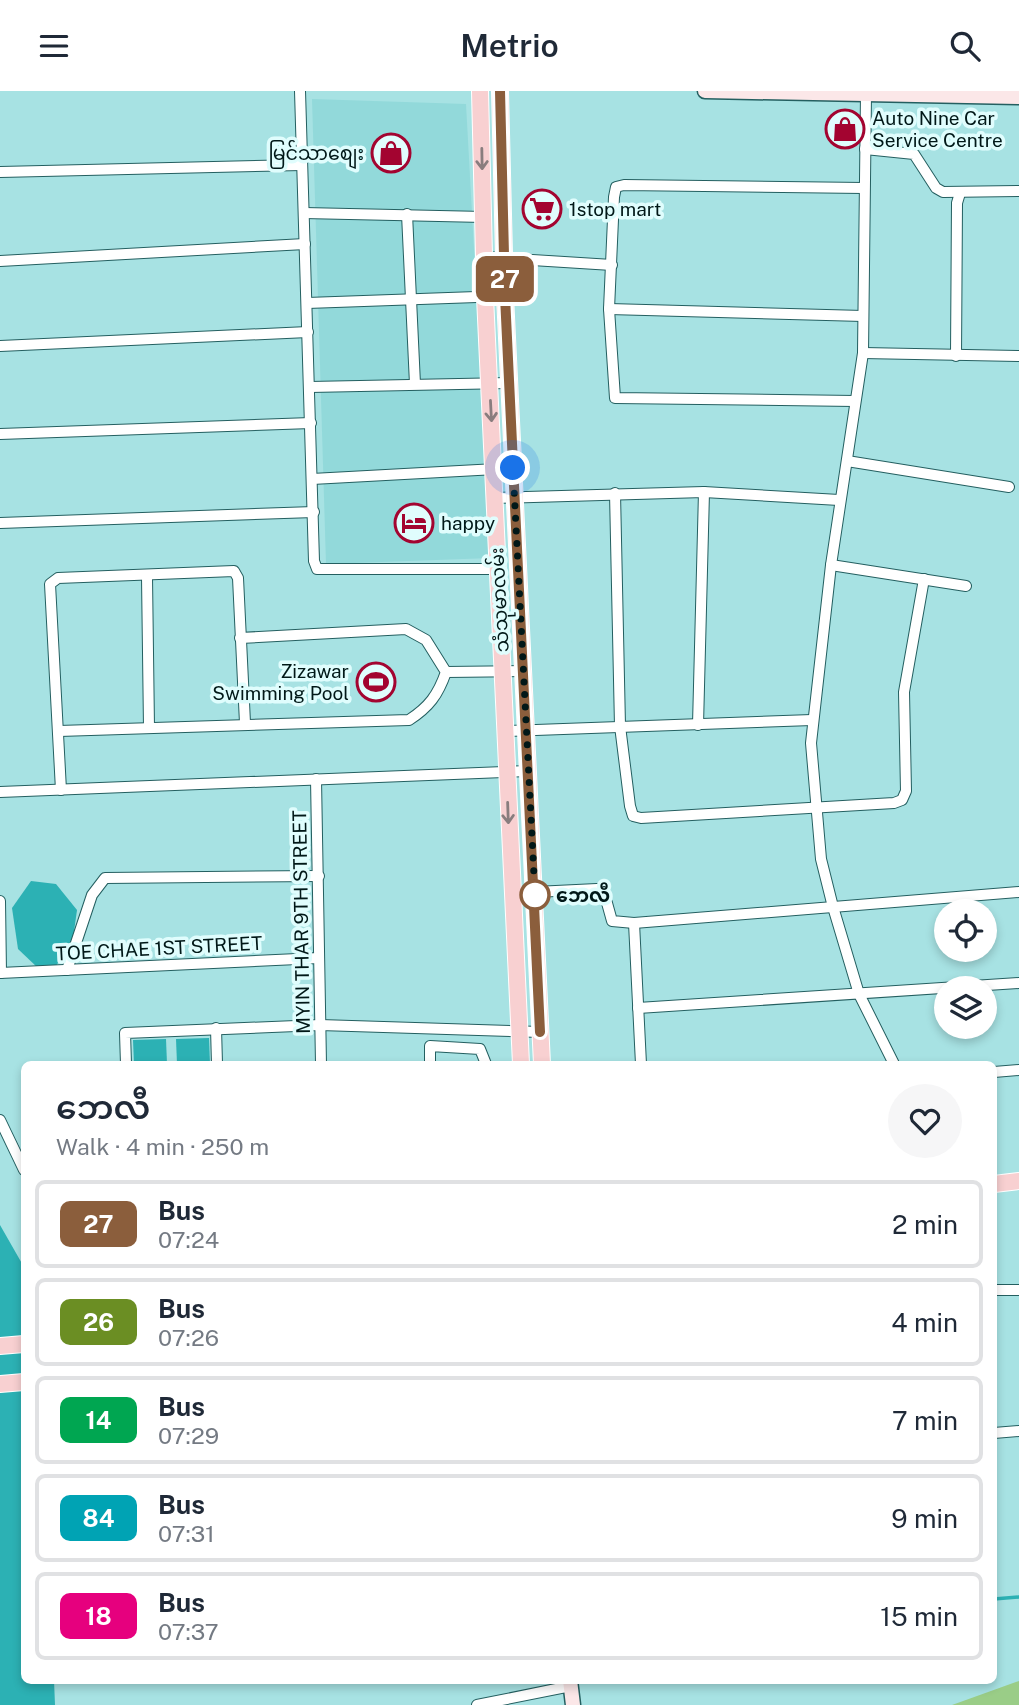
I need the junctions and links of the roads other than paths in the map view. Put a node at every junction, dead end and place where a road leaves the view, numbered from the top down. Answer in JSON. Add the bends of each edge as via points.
{"nodes":[{"id":1,"x":300,"y":91,"type":"edge"},
{"id":2,"x":481,"y":91,"type":"edge"},
{"id":3,"x":500,"y":91,"type":"edge"},
{"id":4,"x":705,"y":91,"type":"edge"},
{"id":5,"x":827,"y":92,"type":"edge"},
{"id":6,"x":866,"y":95,"type":"junction"},
{"id":7,"x":1019,"y":97,"type":"edge"},
{"id":8,"x":865,"y":149,"type":"junction"},
{"id":9,"x":302,"y":165,"type":"junction"},
{"id":10,"x":0,"y":172,"type":"edge"},
{"id":11,"x":864,"y":188,"type":"junction"},
{"id":12,"x":1019,"y":191,"type":"edge"},
{"id":13,"x":960,"y":193,"type":"junction"},
{"id":14,"x":304,"y":213,"type":"junction"},
{"id":15,"x":407,"y":214,"type":"junction"},
{"id":16,"x":484,"y":217,"type":"junction"},
{"id":17,"x":305,"y":244,"type":"junction"},
{"id":18,"x":485,"y":257,"type":"junction"},
{"id":19,"x":504,"y":258,"type":"junction"},
{"id":20,"x":0,"y":261,"type":"edge"},
{"id":21,"x":612,"y":265,"type":"junction"},
{"id":22,"x":505,"y":296,"type":"junction"},
{"id":23,"x":411,"y":297,"type":"junction"},
{"id":24,"x":485,"y":297,"type":"junction"},
{"id":25,"x":307,"y":303,"type":"junction"},
{"id":26,"x":609,"y":309,"type":"junction"},
{"id":27,"x":863,"y":316,"type":"junction"},
{"id":28,"x":308,"y":332,"type":"junction"},
{"id":29,"x":0,"y":346,"type":"edge"},
{"id":30,"x":863,"y":353,"type":"junction"},
{"id":31,"x":956,"y":356,"type":"junction"},
{"id":32,"x":1019,"y":356,"type":"edge"},
{"id":33,"x":489,"y":383,"type":"junction"},
{"id":34,"x":509,"y":383,"type":"junction"},
{"id":35,"x":415,"y":384,"type":"junction"},
{"id":36,"x":310,"y":387,"type":"junction"},
{"id":37,"x":855,"y":401,"type":"junction"},
{"id":38,"x":311,"y":423,"type":"junction"},
{"id":39,"x":0,"y":434,"type":"edge"},
{"id":40,"x":847,"y":461,"type":"junction"},
{"id":41,"x":513,"y":468,"type":"junction"},
{"id":42,"x":493,"y":470,"type":"junction"},
{"id":43,"x":313,"y":479,"type":"junction"},
{"id":44,"x":1009,"y":488,"type":"dead end"},
{"id":45,"x":704,"y":492,"type":"junction"},
{"id":46,"x":615,"y":493,"type":"junction"},
{"id":47,"x":515,"y":497,"type":"junction"},
{"id":48,"x":495,"y":498,"type":"junction"},
{"id":49,"x":839,"y":500,"type":"junction"},
{"id":50,"x":313,"y":512,"type":"junction"},
{"id":51,"x":0,"y":523,"type":"edge"},
{"id":52,"x":831,"y":565,"type":"junction"},
{"id":53,"x":498,"y":569,"type":"junction"},
{"id":54,"x":148,"y":577,"type":"junction"},
{"id":55,"x":924,"y":579,"type":"junction"},
{"id":56,"x":966,"y":586,"type":"dead end"},
{"id":57,"x":240,"y":638,"type":"junction"},
{"id":58,"x":503,"y":671,"type":"junction"},
{"id":59,"x":523,"y":671,"type":"junction"},
{"id":60,"x":446,"y":672,"type":"junction"},
{"id":61,"x":813,"y":720,"type":"junction"},
{"id":62,"x":245,"y":723,"type":"junction"},
{"id":63,"x":698,"y":725,"type":"junction"},
{"id":64,"x":620,"y":726,"type":"junction"},
{"id":65,"x":149,"y":729,"type":"junction"},
{"id":66,"x":59,"y":731,"type":"junction"},
{"id":67,"x":505,"y":731,"type":"junction"},
{"id":68,"x":526,"y":731,"type":"junction"},
{"id":69,"x":528,"y":771,"type":"junction"},
{"id":70,"x":507,"y":772,"type":"junction"},
{"id":71,"x":316,"y":779,"type":"junction"},
{"id":72,"x":61,"y":790,"type":"junction"},
{"id":73,"x":0,"y":792,"type":"edge"},
{"id":74,"x":814,"y":807,"type":"junction"},
{"id":75,"x":318,"y":876,"type":"junction"},
{"id":76,"x":535,"y":892,"type":"junction"},
{"id":77,"x":1019,"y":893,"type":"edge"},
{"id":78,"x":0,"y":901,"type":"edge"},
{"id":79,"x":833,"y":907,"type":"junction"},
{"id":80,"x":634,"y":923,"type":"junction"},
{"id":81,"x":537,"y":926,"type":"junction"},
{"id":82,"x":513,"y":929,"type":"junction"},
{"id":83,"x":319,"y":958,"type":"junction"},
{"id":84,"x":67,"y":970,"type":"junction"},
{"id":85,"x":1,"y":973,"type":"edge"},
{"id":86,"x":1019,"y":983,"type":"edge"},
{"id":87,"x":859,"y":994,"type":"junction"},
{"id":88,"x":638,"y":1008,"type":"junction"},
{"id":89,"x":320,"y":1025,"type":"junction"},
{"id":90,"x":215,"y":1028,"type":"junction"},
{"id":91,"x":540,"y":1032,"type":"junction"},
{"id":92,"x":519,"y":1033,"type":"junction"},
{"id":93,"x":126,"y":1061,"type":"edge"},
{"id":94,"x":218,"y":1061,"type":"edge"},
{"id":95,"x":321,"y":1061,"type":"edge"},
{"id":96,"x":430,"y":1061,"type":"edge"},
{"id":97,"x":485,"y":1061,"type":"edge"},
{"id":98,"x":521,"y":1061,"type":"edge"},
{"id":99,"x":542,"y":1061,"type":"edge"},
{"id":100,"x":641,"y":1061,"type":"edge"},
{"id":101,"x":892,"y":1061,"type":"edge"},
{"id":102,"x":1019,"y":1070,"type":"edge"},
{"id":103,"x":997,"y":1072,"type":"edge"},
{"id":104,"x":0,"y":1120,"type":"edge"},
{"id":105,"x":21,"y":1164,"type":"edge"},
{"id":106,"x":1019,"y":1181,"type":"edge"},
{"id":107,"x":997,"y":1184,"type":"edge"},
{"id":108,"x":997,"y":1290,"type":"edge"},
{"id":109,"x":1019,"y":1290,"type":"edge"},
{"id":110,"x":21,"y":1344,"type":"edge"},
{"id":111,"x":0,"y":1346,"type":"edge"},
{"id":112,"x":21,"y":1382,"type":"edge"},
{"id":113,"x":0,"y":1384,"type":"edge"},
{"id":114,"x":1019,"y":1430,"type":"edge"},
{"id":115,"x":997,"y":1433,"type":"edge"},
{"id":116,"x":566,"y":1684,"type":"edge"},
{"id":117,"x":570,"y":1684,"type":"edge"},
{"id":118,"x":477,"y":1705,"type":"edge"},
{"id":119,"x":573,"y":1705,"type":"edge"}],
"edges":[{"from":1,"to":9,"type":"street"},
{"from":2,"to":16,"type":"main road","name":"သံသုမာလမ်း","one_way":true},
{"from":3,"to":19,"type":"main road","name":"သံသုမာလမ်း"},
{"from":4,"to":5,"type":"street"},
{"from":5,"to":6,"type":"street"},
{"from":6,"to":7,"type":"street"},
{"from":6,"to":8,"type":"street"},
{"from":8,"to":11,"type":"street"},
{"from":8,"to":13,"type":"street","via":[[914,154],[936,188]]},
{"from":9,"to":10,"type":"street"},
{"from":9,"to":14,"type":"street"},
{"from":11,"to":21,"type":"street","via":[[616,187]]},
{"from":11,"to":27,"type":"street"},
{"from":12,"to":13,"type":"street"},
{"from":13,"to":31,"type":"street"},
{"from":14,"to":15,"type":"street"},
{"from":14,"to":17,"type":"street"},
{"from":15,"to":16,"type":"street"},
{"from":15,"to":23,"type":"street"},
{"from":16,"to":18,"type":"main road","name":"သံသုမာလမ်း"},
{"from":17,"to":20,"type":"street"},
{"from":17,"to":25,"type":"street"},
{"from":18,"to":19,"type":"street"},
{"from":18,"to":24,"type":"main road","name":"သံသုမာလမ်း"},
{"from":19,"to":21,"type":"street"},
{"from":19,"to":22,"type":"main road","name":"သံသုမာလမ်း"},
{"from":21,"to":26,"type":"street"},
{"from":22,"to":24,"type":"street"},
{"from":22,"to":34,"type":"main road","name":"သံသုမာလမ်း"},
{"from":23,"to":24,"type":"street"},
{"from":23,"to":25,"type":"street"},
{"from":23,"to":35,"type":"street"},
{"from":24,"to":33,"type":"main road","name":"သံသုမာလမ်း"},
{"from":25,"to":28,"type":"street"},
{"from":26,"to":27,"type":"street"},
{"from":26,"to":37,"type":"street","via":[[615,398]]},
{"from":27,"to":30,"type":"street"},
{"from":28,"to":29,"type":"street"},
{"from":28,"to":36,"type":"street"},
{"from":30,"to":31,"type":"street"},
{"from":30,"to":37,"type":"street"},
{"from":31,"to":32,"type":"street"},
{"from":33,"to":34,"type":"street"},
{"from":33,"to":35,"type":"street"},
{"from":33,"to":42,"type":"main road","name":"သံသုမာလမ်း","one_way":true},
{"from":34,"to":41,"type":"main road","name":"သံသုမာလမ်း"},
{"from":35,"to":36,"type":"street"},
{"from":36,"to":38,"type":"street"},
{"from":37,"to":40,"type":"street"},
{"from":38,"to":39,"type":"street"},
{"from":38,"to":43,"type":"street"},
{"from":40,"to":44,"type":"street"},
{"from":40,"to":49,"type":"street"},
{"from":41,"to":42,"type":"street"},
{"from":41,"to":47,"type":"main road","name":"သံသုမာလမ်း"},
{"from":42,"to":43,"type":"street"},
{"from":42,"to":48,"type":"main road","name":"သံသုမာလမ်း"},
{"from":43,"to":50,"type":"street"},
{"from":45,"to":46,"type":"street"},
{"from":45,"to":49,"type":"street"},
{"from":45,"to":63,"type":"street"},
{"from":46,"to":47,"type":"street"},
{"from":46,"to":64,"type":"street"},
{"from":47,"to":48,"type":"street"},
{"from":47,"to":59,"type":"main road","name":"သံသုမာလမ်း"},
{"from":48,"to":53,"type":"main road","name":"သံသုမာလမ်း"},
{"from":49,"to":52,"type":"street"},
{"from":50,"to":51,"type":"street"},
{"from":50,"to":53,"type":"street","via":[[317,569]]},
{"from":52,"to":55,"type":"street"},
{"from":52,"to":61,"type":"street"},
{"from":53,"to":58,"type":"main road","name":"သံသုမာလမ်း"},
{"from":54,"to":57,"type":"street","via":[[234,571]]},
{"from":54,"to":65,"type":"street"},
{"from":54,"to":66,"type":"street","via":[[58,578],[50,584]]},
{"from":55,"to":56,"type":"street"},
{"from":55,"to":74,"type":"street","via":[[904,692],[906,791],[902,800]]},
{"from":57,"to":60,"type":"street","via":[[406,629],[426,640]]},
{"from":57,"to":62,"type":"street"},
{"from":58,"to":59,"type":"street"},
{"from":58,"to":60,"type":"street"},
{"from":58,"to":67,"type":"main road","name":"သံသုမာလမ်း"},
{"from":59,"to":68,"type":"main road","name":"သံသုမာလမ်း"},
{"from":60,"to":62,"type":"street","via":[[428,708],[408,720]]},
{"from":61,"to":63,"type":"street"},
{"from":61,"to":74,"type":"street"},
{"from":62,"to":65,"type":"street"},
{"from":63,"to":64,"type":"street"},
{"from":64,"to":68,"type":"street"},
{"from":64,"to":74,"type":"street","via":[[633,815]]},
{"from":65,"to":66,"type":"street"},
{"from":66,"to":72,"type":"street"},
{"from":67,"to":68,"type":"street"},
{"from":67,"to":70,"type":"main road","name":"သံသုမာလမ်း"},
{"from":68,"to":69,"type":"main road","name":"သံသုမာလမ်း"},
{"from":69,"to":70,"type":"street"},
{"from":69,"to":76,"type":"main road","name":"သံသုမာလမ်း"},
{"from":70,"to":71,"type":"street"},
{"from":70,"to":82,"type":"main road","name":"သံသုမာလမ်း","one_way":true},
{"from":71,"to":72,"type":"street"},
{"from":71,"to":75,"type":"street","name":"MYIN THAR 9TH STREET"},
{"from":72,"to":73,"type":"street"},
{"from":74,"to":79,"type":"street"},
{"from":75,"to":83,"type":"street","name":"MYIN THAR 9TH STREET"},
{"from":75,"to":84,"type":"street","via":[[105,878],[92,895]]},
{"from":76,"to":80,"type":"street","via":[[597,889],[612,921]]},
{"from":76,"to":81,"type":"main road","name":"သံသုမာလမ်း"},
{"from":77,"to":79,"type":"street"},
{"from":78,"to":85,"type":"street"},
{"from":79,"to":80,"type":"street"},
{"from":79,"to":87,"type":"street"},
{"from":80,"to":88,"type":"street"},
{"from":81,"to":82,"type":"main road"},
{"from":81,"to":91,"type":"main road","name":"သံသုမာလမ်း"},
{"from":82,"to":92,"type":"main road","name":"သံသုမာလမ်း"},
{"from":83,"to":84,"type":"street","name":"TOE CHAE 1ST STREET"},
{"from":83,"to":89,"type":"street","name":"MYIN THAR 9TH STREET"},
{"from":84,"to":85,"type":"street","name":"TOE CHAE 1ST STREET"},
{"from":86,"to":87,"type":"street"},
{"from":87,"to":88,"type":"street"},
{"from":87,"to":101,"type":"street"},
{"from":88,"to":100,"type":"street"},
{"from":89,"to":90,"type":"street"},
{"from":89,"to":92,"type":"street"},
{"from":89,"to":95,"type":"street","name":"MYIN THAR 9TH STREET"},
{"from":90,"to":93,"type":"street","via":[[125,1033]]},
{"from":90,"to":94,"type":"street"},
{"from":91,"to":92,"type":"street"},
{"from":91,"to":99,"type":"main road","name":"သံသုမာလမ်း"},
{"from":92,"to":98,"type":"main road","name":"သံသုမာလမ်း"},
{"from":96,"to":97,"type":"street","via":[[430,1046],[480,1049]]},
{"from":102,"to":103,"type":"street"},
{"from":104,"to":105,"type":"street"},
{"from":106,"to":107,"type":"main road"},
{"from":108,"to":109,"type":"street"},
{"from":110,"to":111,"type":"main road"},
{"from":112,"to":113,"type":"main road"},
{"from":114,"to":115,"type":"street"},
{"from":116,"to":118,"type":"street"},
{"from":117,"to":119,"type":"street"}]}
